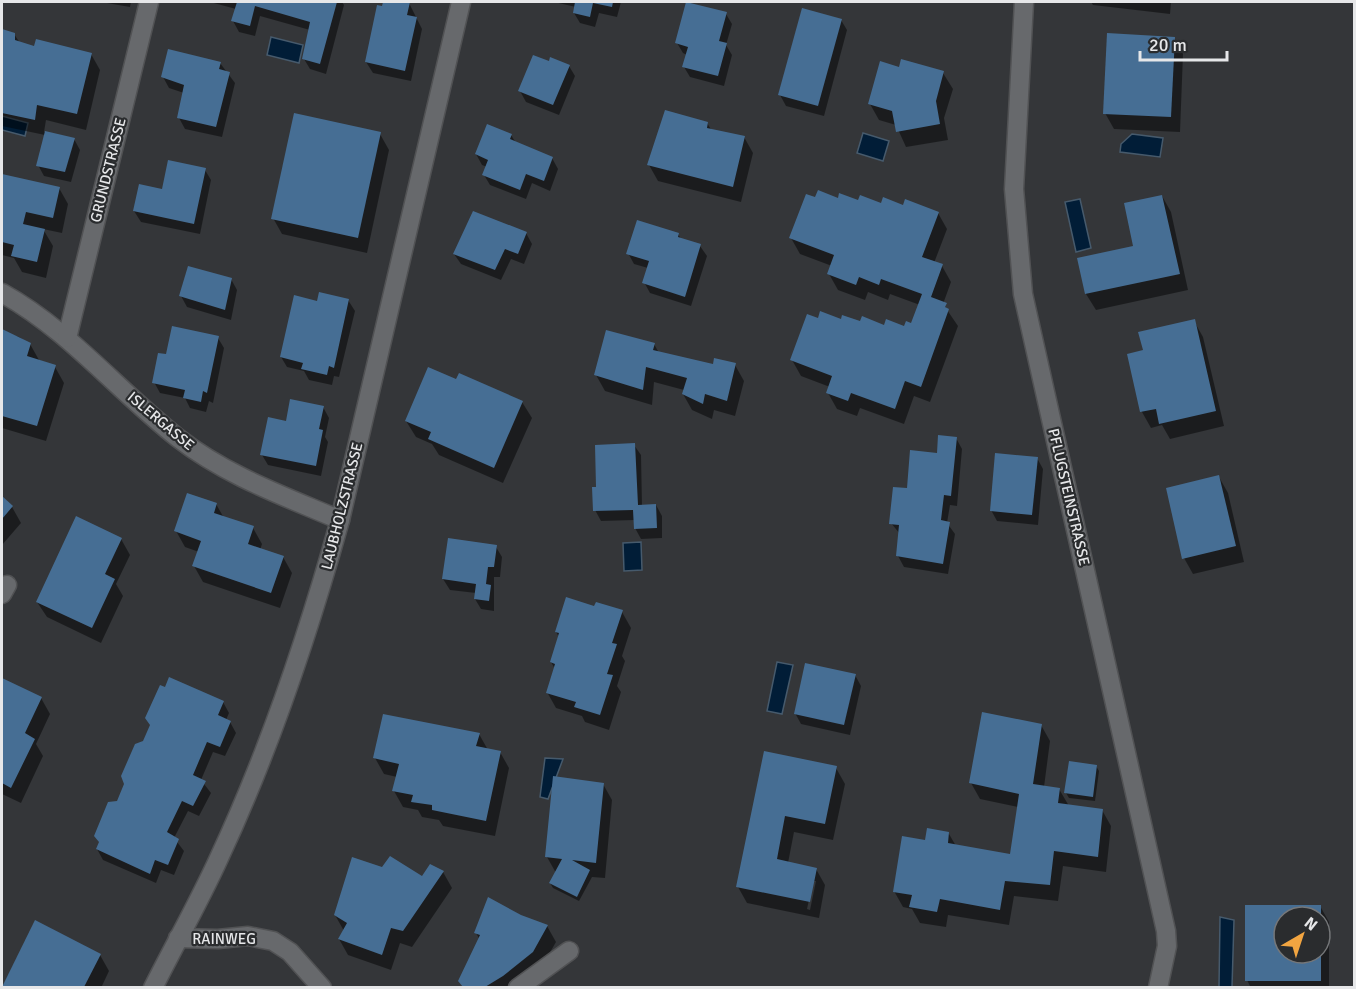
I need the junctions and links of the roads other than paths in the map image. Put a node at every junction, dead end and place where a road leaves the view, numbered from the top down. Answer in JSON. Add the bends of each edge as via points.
{"nodes":[{"id":1,"x":150,"y":2,"type":"edge"},
{"id":2,"x":462,"y":2,"type":"edge"},
{"id":3,"x":1023,"y":2,"type":"edge"},
{"id":4,"x":2,"y":293,"type":"edge"},
{"id":5,"x":67,"y":338,"type":"junction"},
{"id":6,"x":340,"y":520,"type":"junction"},
{"id":7,"x":178,"y":938,"type":"junction"},
{"id":8,"x":569,"y":951,"type":"dead end"},
{"id":9,"x":153,"y":987,"type":"edge"},
{"id":10,"x":322,"y":987,"type":"edge"},
{"id":11,"x":518,"y":987,"type":"edge"},
{"id":12,"x":1158,"y":987,"type":"edge"}],
"edges":[{"from":1,"to":5,"type":"street","name":"GRUNDSTRASSE"},
{"from":2,"to":6,"type":"street","name":"LAUBHOLZSTRASSE"},
{"from":3,"to":12,"type":"street","name":"PFLUGSTEINSTRASSE","via":[[1014,189],[1023,294],[1166,931],[1167,946]]},
{"from":4,"to":5,"type":"street","name":"ISLERGASSE","via":[[33,310]]},
{"from":5,"to":6,"type":"street","name":"ISLERGASSE","via":[[178,438],[219,466]]},
{"from":6,"to":7,"type":"street","name":"LAUBHOLZSTRASSE","via":[[314,613],[260,764],[219,859]]},
{"from":7,"to":9,"type":"street","name":"LAUBHOLZSTRASSE"},
{"from":7,"to":10,"type":"street","name":"RAINWEG","via":[[248,936],[273,941],[290,952]]},
{"from":8,"to":11,"type":"street"}]}
